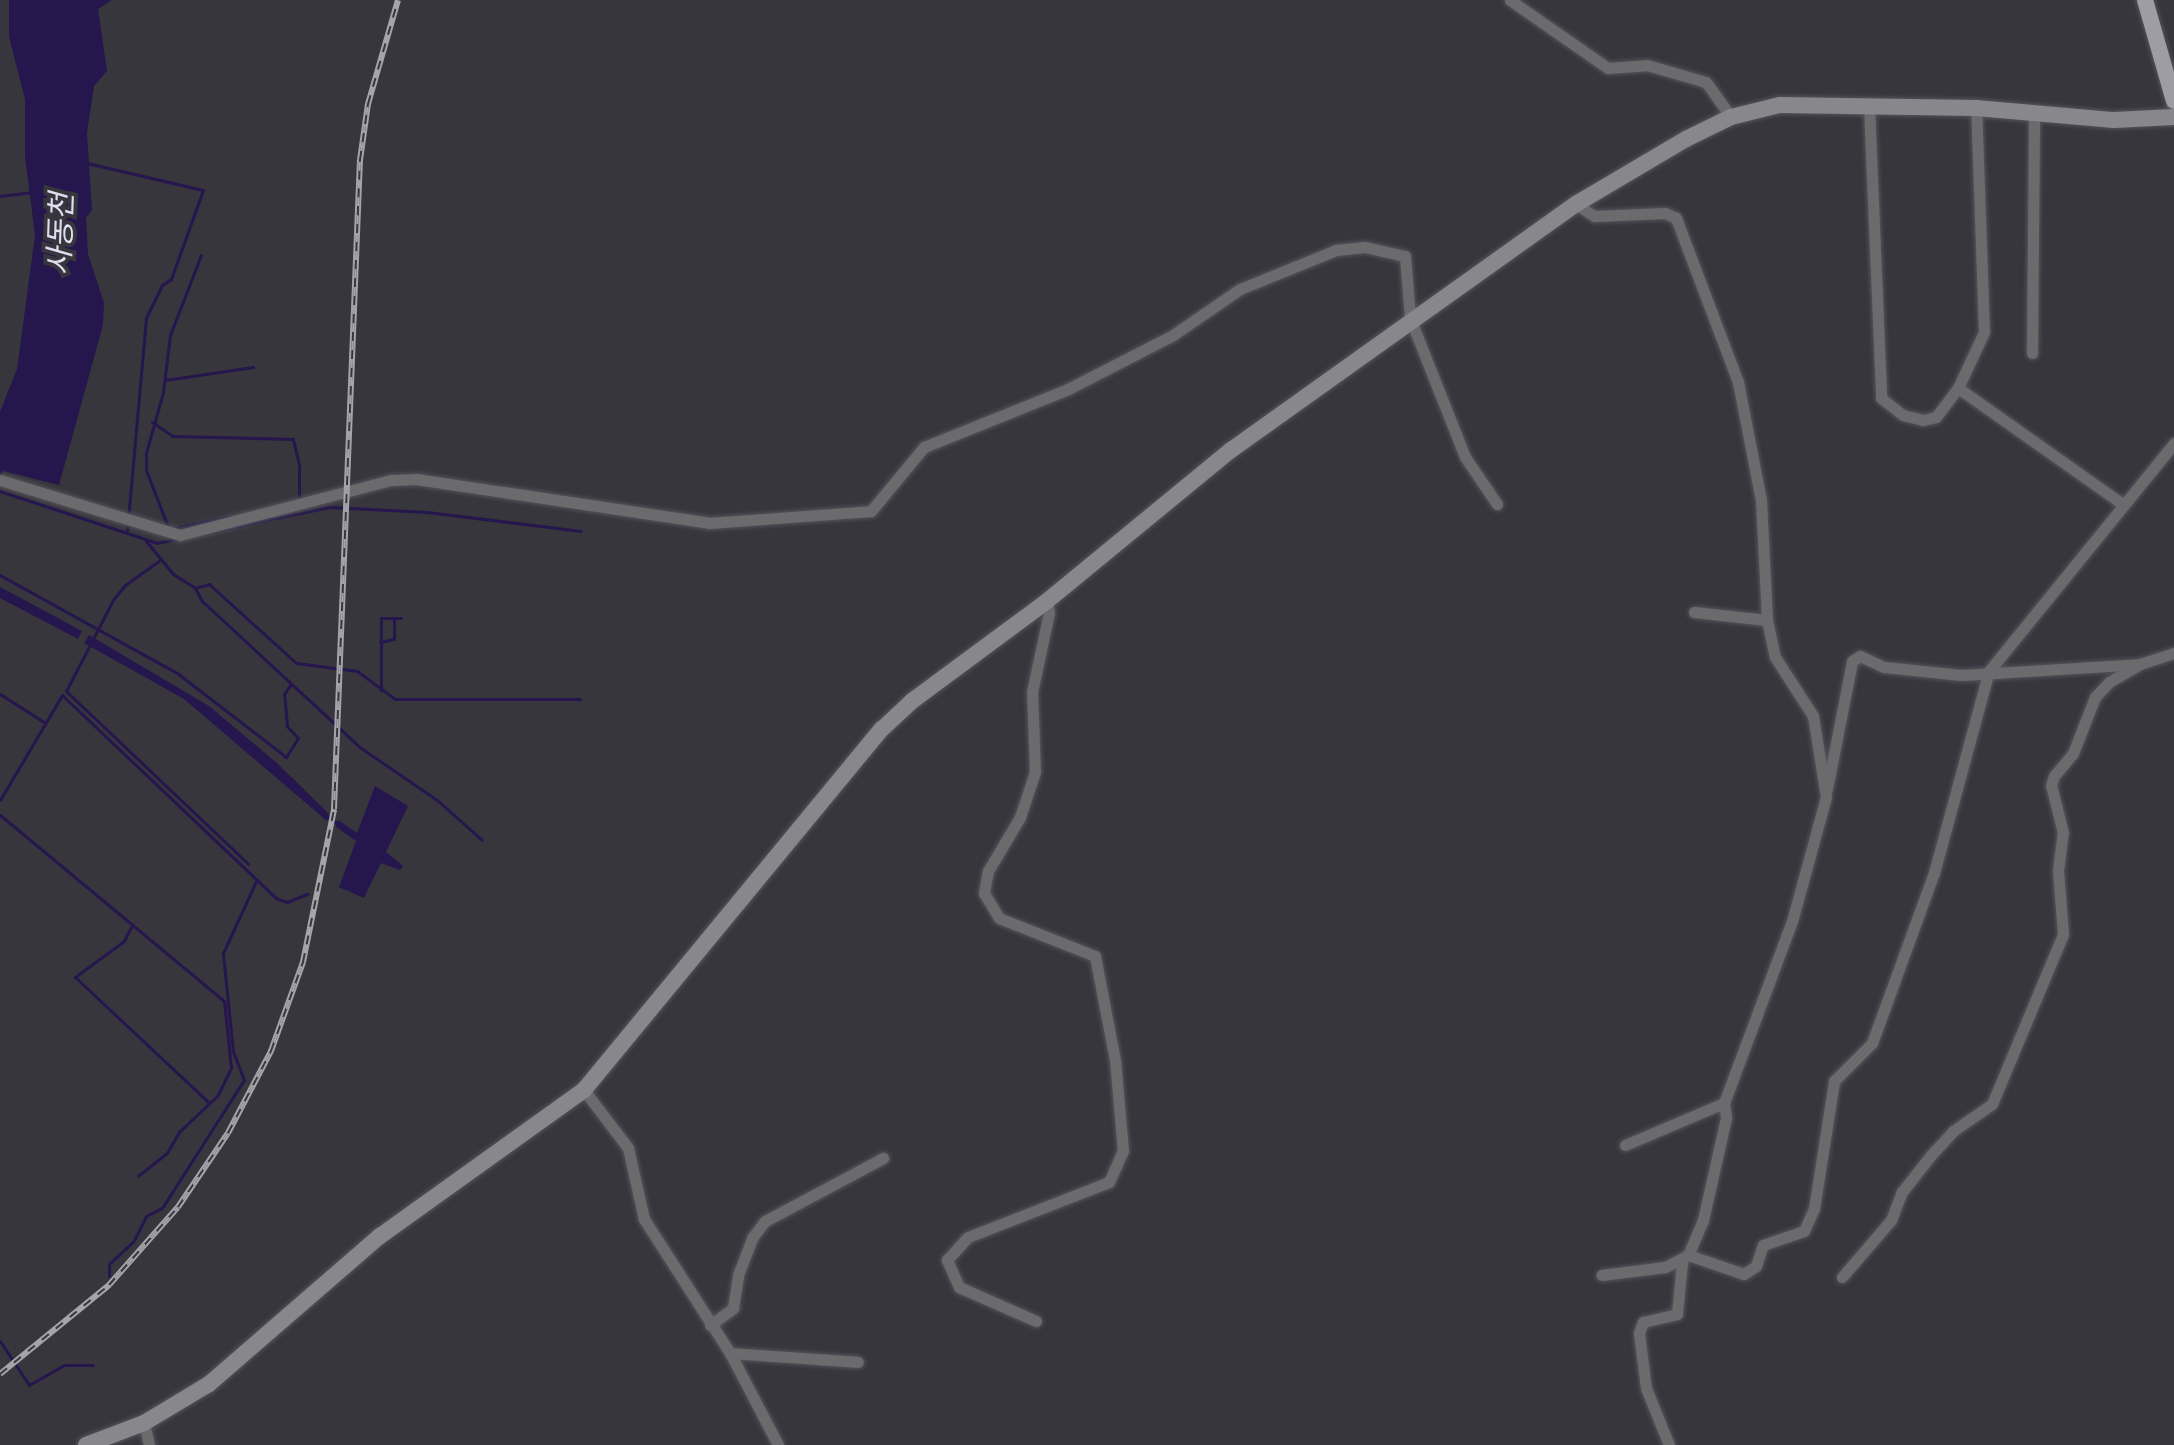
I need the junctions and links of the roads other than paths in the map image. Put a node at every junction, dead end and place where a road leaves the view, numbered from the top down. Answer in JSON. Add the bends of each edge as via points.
{"nodes":[{"id":1,"x":1510,"y":0,"type":"edge"},
{"id":2,"x":2145,"y":0,"type":"edge"},
{"id":3,"x":2174,"y":101,"type":"edge"},
{"id":4,"x":1869,"y":106,"type":"junction"},
{"id":5,"x":1976,"y":108,"type":"junction"},
{"id":6,"x":2034,"y":113,"type":"junction"},
{"id":7,"x":1731,"y":117,"type":"junction"},
{"id":8,"x":2174,"y":117,"type":"edge"},
{"id":9,"x":1576,"y":204,"type":"junction"},
{"id":10,"x":1410,"y":318,"type":"junction"},
{"id":11,"x":2032,"y":353,"type":"dead end"},
{"id":12,"x":1958,"y":388,"type":"junction"},
{"id":13,"x":2174,"y":443,"type":"edge"},
{"id":14,"x":0,"y":480,"type":"edge"},
{"id":15,"x":2121,"y":503,"type":"junction"},
{"id":16,"x":1497,"y":504,"type":"dead end"},
{"id":17,"x":1047,"y":601,"type":"junction"},
{"id":18,"x":1694,"y":612,"type":"dead end"},
{"id":19,"x":1767,"y":620,"type":"junction"},
{"id":20,"x":2174,"y":653,"type":"edge"},
{"id":21,"x":2140,"y":664,"type":"junction"},
{"id":22,"x":1989,"y":671,"type":"junction"},
{"id":23,"x":1826,"y":797,"type":"junction"},
{"id":24,"x":584,"y":1090,"type":"junction"},
{"id":25,"x":1724,"y":1103,"type":"junction"},
{"id":26,"x":1625,"y":1145,"type":"dead end"},
{"id":27,"x":883,"y":1158,"type":"dead end"},
{"id":28,"x":1685,"y":1259,"type":"junction"},
{"id":29,"x":1602,"y":1275,"type":"dead end"},
{"id":30,"x":1842,"y":1277,"type":"dead end"},
{"id":31,"x":1036,"y":1321,"type":"dead end"},
{"id":32,"x":710,"y":1325,"type":"junction"},
{"id":33,"x":730,"y":1353,"type":"junction"},
{"id":34,"x":858,"y":1362,"type":"dead end"},
{"id":35,"x":144,"y":1423,"type":"junction"},
{"id":36,"x":86,"y":1445,"type":"edge"},
{"id":37,"x":149,"y":1445,"type":"edge"},
{"id":38,"x":778,"y":1445,"type":"edge"},
{"id":39,"x":1669,"y":1445,"type":"edge"}],
"edges":[{"from":1,"to":7,"type":"street","via":[[1608,68],[1647,65],[1706,82]]},
{"from":2,"to":3,"type":"main road"},
{"from":4,"to":5,"type":"main road"},
{"from":4,"to":7,"type":"main road","via":[[1780,105]]},
{"from":4,"to":12,"type":"street","via":[[1881,398],[1903,415],[1923,420],[1936,417]]},
{"from":5,"to":6,"type":"main road"},
{"from":5,"to":12,"type":"street","via":[[1984,332]]},
{"from":6,"to":8,"type":"main road","via":[[2114,120]]},
{"from":6,"to":11,"type":"street"},
{"from":7,"to":9,"type":"main road"},
{"from":9,"to":10,"type":"main road"},
{"from":9,"to":19,"type":"street","via":[[1594,216],[1665,213],[1676,218],[1721,329],[1751,437],[1761,500]]},
{"from":10,"to":14,"type":"street","via":[[1405,256],[1365,247],[1336,250],[1240,289],[1173,335],[1068,389],[924,447],[871,511],[709,523],[416,479],[391,480],[180,535],[159,533]]},
{"from":10,"to":16,"type":"street","via":[[1465,457]]},
{"from":10,"to":17,"type":"main road","via":[[1231,450]]},
{"from":12,"to":15,"type":"street"},
{"from":13,"to":15,"type":"street"},
{"from":15,"to":22,"type":"street"},
{"from":17,"to":24,"type":"main road","via":[[882,729]]},
{"from":17,"to":31,"type":"street","via":[[1032,692],[1035,772],[1020,817],[988,871],[984,893],[999,918],[1095,956],[1115,1060],[1123,1151],[1109,1182],[979,1231],[958,1242],[947,1260],[959,1287]]},
{"from":18,"to":19,"type":"street"},
{"from":19,"to":23,"type":"street","via":[[1775,657],[1813,716]]},
{"from":20,"to":21,"type":"street"},
{"from":21,"to":22,"type":"street"},
{"from":21,"to":30,"type":"street","via":[[2095,697],[2073,753],[2054,776],[2051,785],[2063,833],[2058,871],[2063,934],[1992,1104],[1953,1131],[1931,1155],[1902,1192],[1891,1220]]},
{"from":22,"to":23,"type":"street","via":[[1939,674],[1884,667],[1860,656],[1852,661]]},
{"from":22,"to":28,"type":"street","via":[[1934,873],[1872,1043],[1834,1081],[1814,1209],[1804,1231],[1763,1245],[1756,1266],[1744,1274]]},
{"from":23,"to":25,"type":"street","via":[[1792,921]]},
{"from":24,"to":32,"type":"street","via":[[628,1148],[644,1219]]},
{"from":24,"to":35,"type":"main road","via":[[380,1236],[209,1384]]},
{"from":25,"to":26,"type":"street"},
{"from":25,"to":28,"type":"street","via":[[1726,1118],[1703,1220]]},
{"from":27,"to":32,"type":"street","via":[[765,1221],[752,1238],[738,1275],[733,1308]]},
{"from":28,"to":29,"type":"street"},
{"from":28,"to":39,"type":"street","via":[[1677,1314],[1643,1322],[1639,1333],[1646,1388]]},
{"from":32,"to":33,"type":"street"},
{"from":33,"to":34,"type":"street"},
{"from":33,"to":38,"type":"street"},
{"from":35,"to":36,"type":"main road"},
{"from":35,"to":37,"type":"street"}]}
